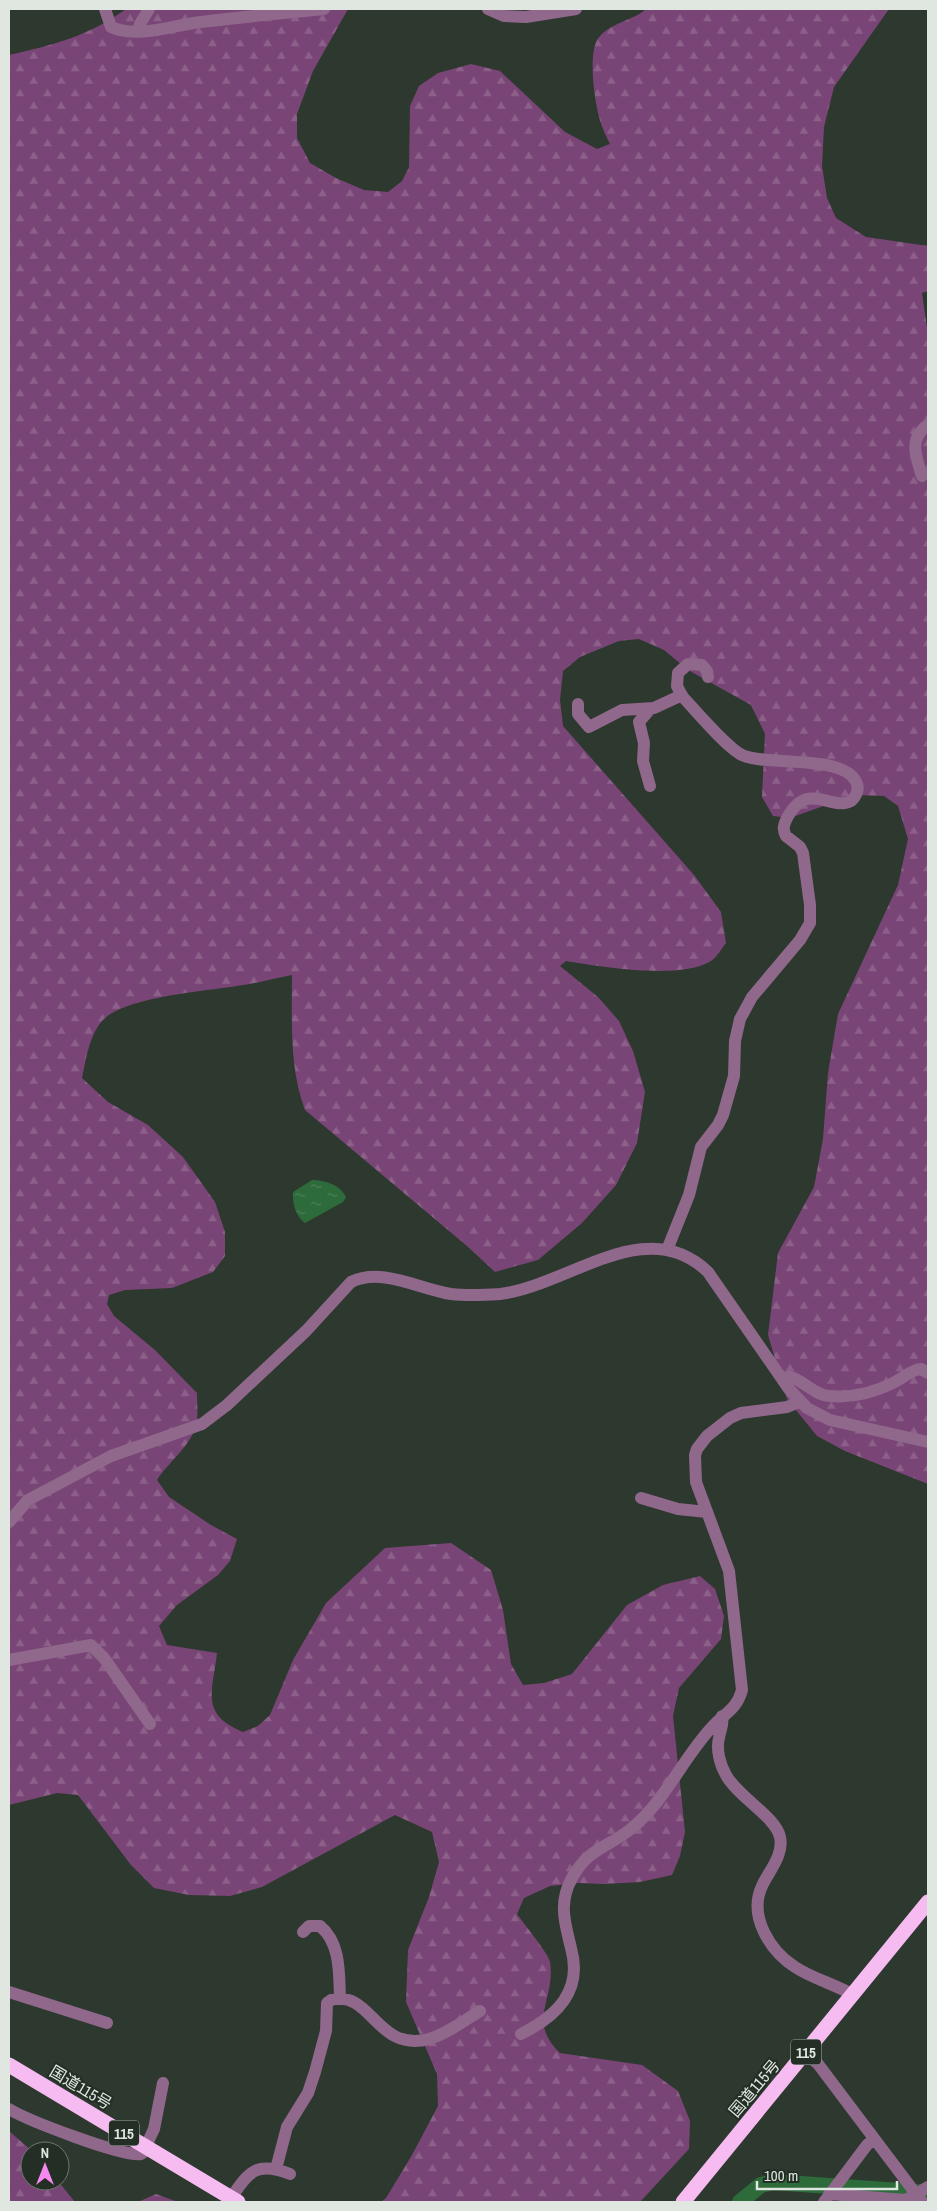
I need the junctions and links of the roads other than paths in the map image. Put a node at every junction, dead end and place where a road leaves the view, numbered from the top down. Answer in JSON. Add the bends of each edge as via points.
{"nodes":[{"id":1,"x":105,"y":9,"type":"edge"},
{"id":2,"x":150,"y":9,"type":"edge"},
{"id":3,"x":324,"y":9,"type":"edge"},
{"id":4,"x":488,"y":9,"type":"edge"},
{"id":5,"x":576,"y":9,"type":"edge"},
{"id":6,"x":138,"y":31,"type":"junction"},
{"id":7,"x":928,"y":425,"type":"edge"},
{"id":8,"x":922,"y":476,"type":"dead end"},
{"id":9,"x":708,"y":677,"type":"dead end"},
{"id":10,"x":682,"y":695,"type":"junction"},
{"id":11,"x":578,"y":704,"type":"dead end"},
{"id":12,"x":650,"y":709,"type":"junction"},
{"id":13,"x":650,"y":786,"type":"dead end"},
{"id":14,"x":667,"y":1250,"type":"junction"},
{"id":15,"x":928,"y":1373,"type":"edge"},
{"id":16,"x":782,"y":1379,"type":"junction"},
{"id":17,"x":799,"y":1402,"type":"junction"},
{"id":18,"x":928,"y":1442,"type":"edge"},
{"id":19,"x":641,"y":1498,"type":"dead end"},
{"id":20,"x":707,"y":1512,"type":"junction"},
{"id":21,"x":9,"y":1522,"type":"edge"},
{"id":22,"x":9,"y":1660,"type":"edge"},
{"id":23,"x":722,"y":1716,"type":"junction"},
{"id":24,"x":150,"y":1724,"type":"dead end"},
{"id":25,"x":928,"y":1902,"type":"edge"},
{"id":26,"x":303,"y":1932,"type":"dead end"},
{"id":27,"x":9,"y":1992,"type":"edge"},
{"id":28,"x":853,"y":1995,"type":"junction"},
{"id":29,"x":340,"y":1999,"type":"junction"},
{"id":30,"x":480,"y":2011,"type":"dead end"},
{"id":31,"x":107,"y":2023,"type":"dead end"},
{"id":32,"x":521,"y":2034,"type":"dead end"},
{"id":33,"x":806,"y":2053,"type":"junction"},
{"id":34,"x":9,"y":2065,"type":"edge"},
{"id":35,"x":163,"y":2083,"type":"dead end"},
{"id":36,"x":9,"y":2109,"type":"edge"},
{"id":37,"x":874,"y":2139,"type":"junction"},
{"id":38,"x":148,"y":2147,"type":"junction"},
{"id":39,"x":276,"y":2169,"type":"junction"},
{"id":40,"x":290,"y":2174,"type":"dead end"},
{"id":41,"x":928,"y":2187,"type":"edge"},
{"id":42,"x":826,"y":2198,"type":"edge"},
{"id":43,"x":919,"y":2199,"type":"edge"},
{"id":44,"x":234,"y":2200,"type":"edge"},
{"id":45,"x":683,"y":2202,"type":"edge"}],
"edges":[{"from":1,"to":6,"type":"street","via":[[111,27],[118,31]]},
{"from":2,"to":6,"type":"street"},
{"from":3,"to":6,"type":"street"},
{"from":4,"to":5,"type":"street","via":[[504,16],[526,16]]},
{"from":7,"to":8,"type":"street","via":[[916,437]]},
{"from":9,"to":10,"type":"street","via":[[702,665],[683,667],[678,672],[677,681]]},
{"from":10,"to":12,"type":"street"},
{"from":10,"to":14,"type":"street","via":[[738,754],[832,767],[849,774],[857,784],[857,790],[854,798],[846,803],[806,799],[793,808],[784,824],[786,836],[804,853],[810,923],[800,940],[752,997],[740,1019],[735,1041],[734,1076],[723,1115],[701,1147],[689,1196]]},
{"from":11,"to":12,"type":"street","via":[[578,714],[589,726],[626,709]]},
{"from":12,"to":13,"type":"street","via":[[640,722],[643,761]]},
{"from":14,"to":16,"type":"street","via":[[683,1254],[708,1272]]},
{"from":14,"to":21,"type":"street","via":[[649,1248],[626,1252],[502,1294],[452,1294],[374,1275],[359,1278],[351,1282],[306,1331],[227,1405],[202,1424],[111,1456],[28,1500]]},
{"from":15,"to":16,"type":"street","via":[[916,1370],[877,1389],[844,1397],[818,1394],[794,1377]]},
{"from":16,"to":17,"type":"street"},
{"from":17,"to":18,"type":"street","via":[[830,1420]]},
{"from":17,"to":20,"type":"street","via":[[787,1407],[741,1413],[707,1436],[697,1449],[695,1466],[696,1482]]},
{"from":19,"to":20,"type":"street","via":[[678,1509]]},
{"from":20,"to":23,"type":"street","via":[[729,1571],[742,1690],[737,1705]]},
{"from":22,"to":24,"type":"street","via":[[92,1644]]},
{"from":23,"to":28,"type":"street","via":[[724,1722],[718,1746],[725,1774],[780,1836],[779,1854],[759,1894],[759,1918],[763,1931],[778,1954],[795,1968]]},
{"from":23,"to":32,"type":"street","via":[[644,1816],[624,1833],[592,1852],[572,1878],[565,1894],[563,1914],[573,1954],[571,1988],[549,2018]]},
{"from":25,"to":28,"type":"highway","name":"国道115号","number":"115"},
{"from":26,"to":29,"type":"street","via":[[309,1926],[320,1926],[331,1935]]},
{"from":27,"to":31,"type":"street"},
{"from":28,"to":33,"type":"highway","name":"国道115号","number":"115"},
{"from":29,"to":30,"type":"street","via":[[364,2008],[389,2034],[416,2041],[439,2035]]},
{"from":29,"to":39,"type":"street","via":[[334,1998],[327,2003],[326,2031],[316,2072],[287,2127]]},
{"from":33,"to":37,"type":"street","via":[[818,2064]]},
{"from":33,"to":45,"type":"highway","name":"国道115号","number":"115"},
{"from":34,"to":38,"type":"highway","name":"国道115号","number":"115"},
{"from":35,"to":38,"type":"street"},
{"from":36,"to":38,"type":"street","via":[[59,2131],[128,2153],[141,2154]]},
{"from":37,"to":42,"type":"street"},
{"from":37,"to":43,"type":"street"},
{"from":38,"to":44,"type":"highway","name":"国道115号","number":"115"},
{"from":39,"to":40,"type":"street"},
{"from":39,"to":44,"type":"street","via":[[250,2172]]},
{"from":41,"to":43,"type":"street"},
{"from":42,"to":43,"type":"street"}]}
